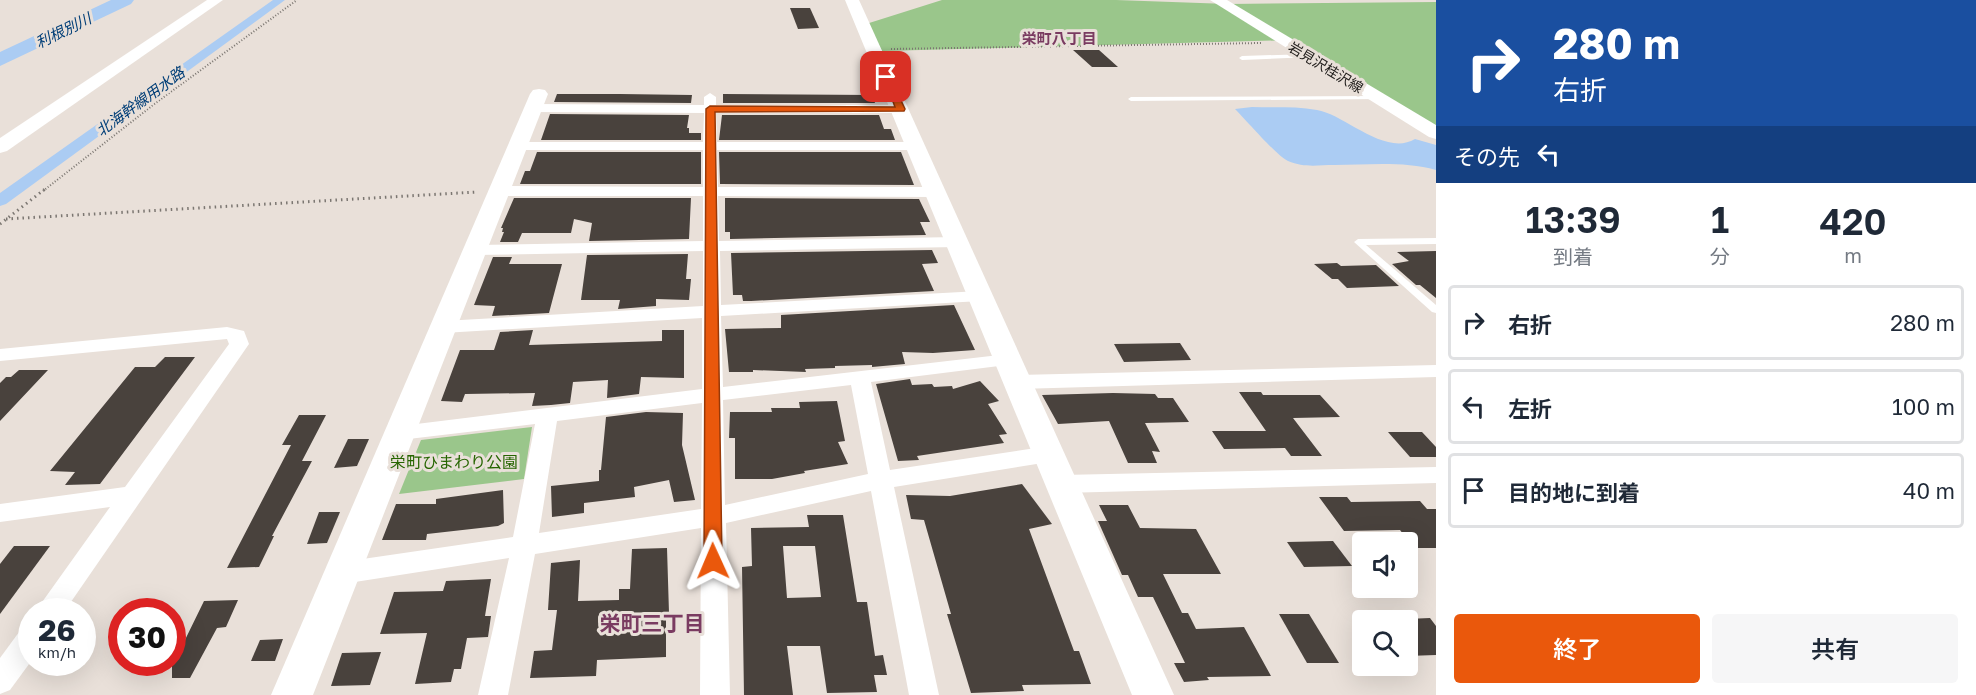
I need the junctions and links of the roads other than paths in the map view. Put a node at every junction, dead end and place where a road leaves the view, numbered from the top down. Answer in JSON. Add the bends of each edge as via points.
{"nodes":[{"id":1,"x":216,"y":0,"type":"edge"},
{"id":2,"x":852,"y":0,"type":"edge"},
{"id":3,"x":1217,"y":0,"type":"edge"},
{"id":4,"x":1309,"y":56,"type":"junction"},
{"id":5,"x":1242,"y":58,"type":"dead end"},
{"id":6,"x":1377,"y":98,"type":"junction"},
{"id":7,"x":1131,"y":99,"type":"dead end"},
{"id":8,"x":536,"y":101,"type":"joint"},
{"id":9,"x":710,"y":103,"type":"junction"},
{"id":10,"x":901,"y":109,"type":"junction"},
{"id":11,"x":1436,"y":133,"type":"edge"},
{"id":12,"x":518,"y":146,"type":"junction"},
{"id":13,"x":710,"y":146,"type":"junction"},
{"id":14,"x":916,"y":146,"type":"junction"},
{"id":15,"x":0,"y":147,"type":"edge"},
{"id":16,"x":499,"y":191,"type":"junction"},
{"id":17,"x":937,"y":192,"type":"junction"},
{"id":18,"x":711,"y":193,"type":"junction"},
{"id":19,"x":1436,"y":241,"type":"edge"},
{"id":20,"x":958,"y":242,"type":"junction"},
{"id":21,"x":711,"y":247,"type":"junction"},
{"id":22,"x":475,"y":250,"type":"junction"},
{"id":23,"x":980,"y":296,"type":"junction"},
{"id":24,"x":1436,"y":310,"type":"edge"},
{"id":25,"x":711,"y":312,"type":"junction"},
{"id":26,"x":443,"y":327,"type":"junction"},
{"id":27,"x":0,"y":355,"type":"edge"},
{"id":28,"x":1013,"y":371,"type":"junction"},
{"id":29,"x":1436,"y":371,"type":"edge"},
{"id":30,"x":860,"y":377,"type":"junction"},
{"id":31,"x":713,"y":393,"type":"junction"},
{"id":32,"x":547,"y":415,"type":"junction"},
{"id":33,"x":400,"y":432,"type":"junction"},
{"id":34,"x":1049,"y":454,"type":"junction"},
{"id":35,"x":1436,"y":475,"type":"edge"},
{"id":36,"x":882,"y":480,"type":"junction"},
{"id":37,"x":1062,"y":484,"type":"junction"},
{"id":38,"x":131,"y":495,"type":"junction"},
{"id":39,"x":0,"y":513,"type":"edge"},
{"id":40,"x":712,"y":517,"type":"junction"},
{"id":41,"x":524,"y":547,"type":"junction"},
{"id":42,"x":342,"y":573,"type":"junction"},
{"id":43,"x":59,"y":598,"type":"edge"},
{"id":44,"x":18,"y":656,"type":"edge"},
{"id":45,"x":0,"y":681,"type":"edge"},
{"id":46,"x":292,"y":695,"type":"edge"},
{"id":47,"x":493,"y":695,"type":"edge"},
{"id":48,"x":715,"y":695,"type":"edge"},
{"id":49,"x":924,"y":695,"type":"edge"},
{"id":50,"x":1153,"y":695,"type":"edge"}],
"edges":[{"from":1,"to":15,"type":"street"},
{"from":2,"to":10,"type":"street"},
{"from":3,"to":4,"type":"street","name":"岩見沢桂沢線"},
{"from":4,"to":5,"type":"lane"},
{"from":4,"to":6,"type":"street","name":"岩見沢桂沢線"},
{"from":6,"to":7,"type":"lane"},
{"from":6,"to":11,"type":"street","name":"岩見沢桂沢線"},
{"from":8,"to":9,"type":"street"},
{"from":8,"to":12,"type":"street"},
{"from":9,"to":10,"type":"street"},
{"from":9,"to":13,"type":"street"},
{"from":10,"to":14,"type":"street"},
{"from":12,"to":13,"type":"street"},
{"from":12,"to":16,"type":"street"},
{"from":13,"to":14,"type":"street"},
{"from":13,"to":18,"type":"street"},
{"from":14,"to":17,"type":"street"},
{"from":16,"to":18,"type":"street"},
{"from":16,"to":22,"type":"street"},
{"from":17,"to":18,"type":"street"},
{"from":17,"to":20,"type":"street"},
{"from":18,"to":21,"type":"street"},
{"from":19,"to":24,"type":"lane","via":[[1358,243]]},
{"from":20,"to":21,"type":"street"},
{"from":20,"to":23,"type":"street"},
{"from":21,"to":22,"type":"street"},
{"from":21,"to":25,"type":"street"},
{"from":22,"to":26,"type":"street"},
{"from":23,"to":25,"type":"street"},
{"from":23,"to":28,"type":"street"},
{"from":25,"to":26,"type":"street"},
{"from":25,"to":31,"type":"street"},
{"from":26,"to":33,"type":"street"},
{"from":27,"to":38,"type":"street","via":[[237,335],[238,344]]},
{"from":28,"to":29,"type":"street"},
{"from":28,"to":30,"type":"street"},
{"from":28,"to":34,"type":"street"},
{"from":30,"to":31,"type":"street"},
{"from":30,"to":36,"type":"street"},
{"from":31,"to":32,"type":"street"},
{"from":31,"to":40,"type":"street"},
{"from":32,"to":33,"type":"street"},
{"from":32,"to":41,"type":"street"},
{"from":33,"to":42,"type":"street"},
{"from":34,"to":36,"type":"street"},
{"from":34,"to":37,"type":"street"},
{"from":35,"to":37,"type":"street"},
{"from":36,"to":40,"type":"street"},
{"from":36,"to":49,"type":"street"},
{"from":37,"to":50,"type":"street"},
{"from":38,"to":39,"type":"street"},
{"from":38,"to":43,"type":"street"},
{"from":40,"to":41,"type":"street"},
{"from":40,"to":48,"type":"street"},
{"from":41,"to":42,"type":"street"},
{"from":41,"to":47,"type":"street"},
{"from":42,"to":46,"type":"street"},
{"from":44,"to":45,"type":"street"}]}
